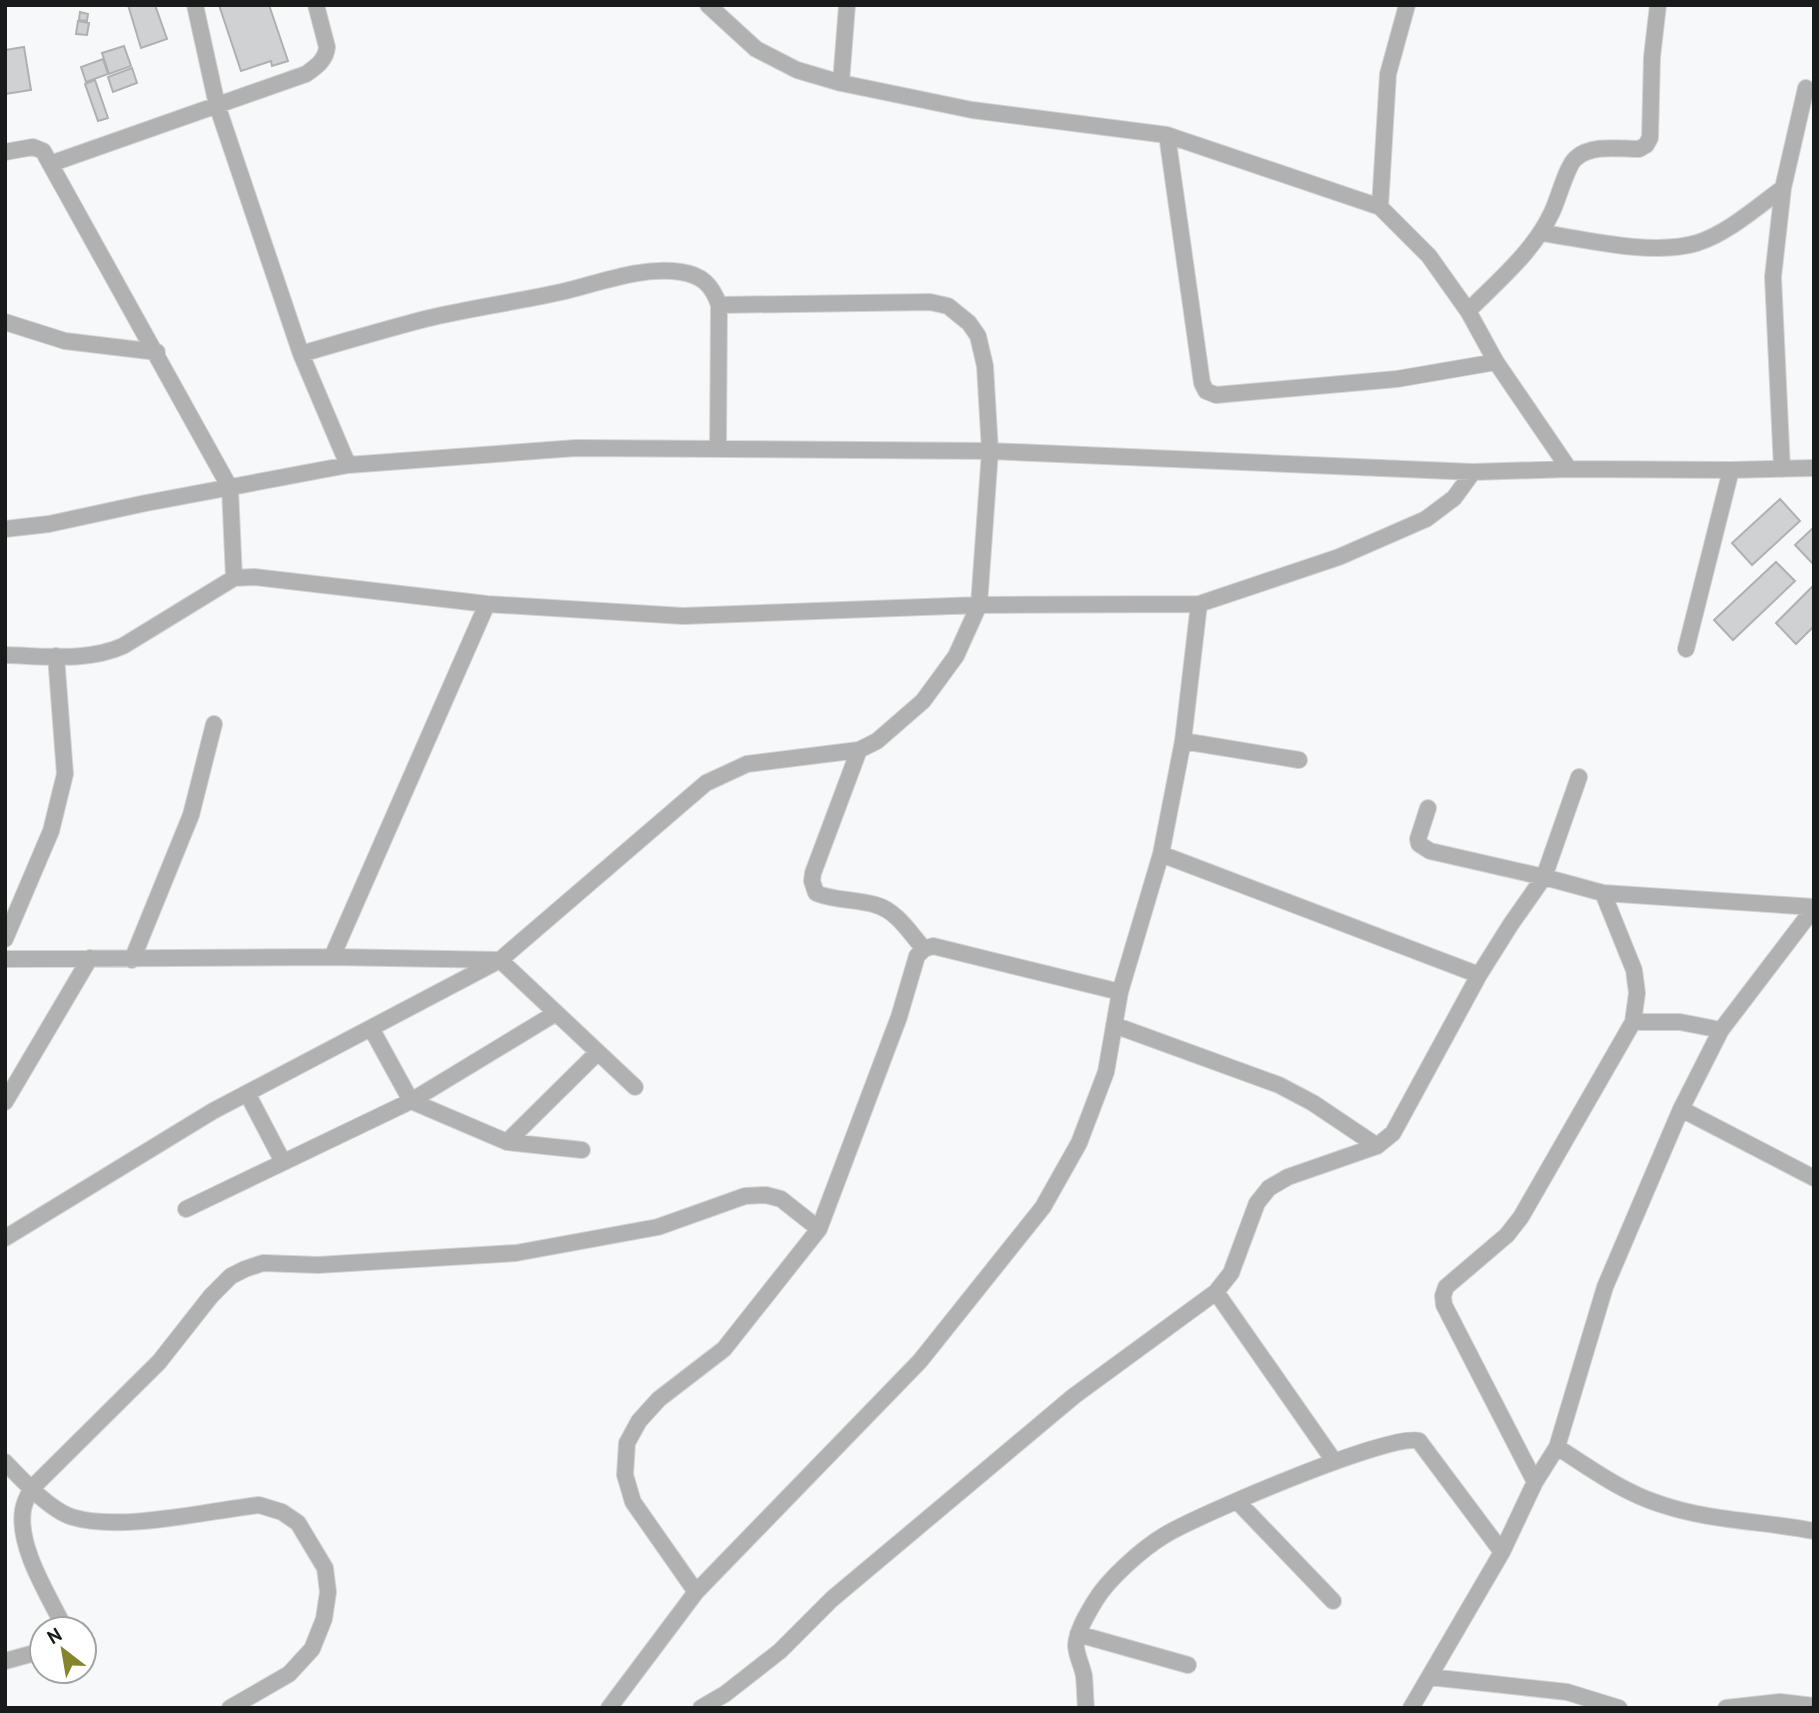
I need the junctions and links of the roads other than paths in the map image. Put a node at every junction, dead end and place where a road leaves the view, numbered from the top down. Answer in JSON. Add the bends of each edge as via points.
{"nodes":[{"id":1,"x":195,"y":5,"type":"edge"},
{"id":2,"x":316,"y":5,"type":"edge"},
{"id":3,"x":708,"y":5,"type":"edge"},
{"id":4,"x":847,"y":5,"type":"edge"},
{"id":5,"x":1407,"y":5,"type":"edge"},
{"id":6,"x":1658,"y":5,"type":"edge"},
{"id":7,"x":841,"y":83,"type":"junction"},
{"id":8,"x":1806,"y":88,"type":"dead end"},
{"id":9,"x":218,"y":105,"type":"junction"},
{"id":10,"x":1167,"y":135,"type":"junction"},
{"id":11,"x":5,"y":152,"type":"edge"},
{"id":12,"x":50,"y":164,"type":"junction"},
{"id":13,"x":1783,"y":188,"type":"junction"},
{"id":14,"x":1380,"y":207,"type":"junction"},
{"id":15,"x":1543,"y":233,"type":"junction"},
{"id":16,"x":719,"y":304,"type":"junction"},
{"id":17,"x":1468,"y":311,"type":"junction"},
{"id":18,"x":5,"y":322,"type":"edge"},
{"id":19,"x":157,"y":352,"type":"junction"},
{"id":20,"x":301,"y":354,"type":"junction"},
{"id":21,"x":1496,"y":362,"type":"junction"},
{"id":22,"x":718,"y":448,"type":"junction"},
{"id":23,"x":990,"y":451,"type":"junction"},
{"id":24,"x":348,"y":465,"type":"junction"},
{"id":25,"x":1814,"y":468,"type":"edge"},
{"id":26,"x":1569,"y":469,"type":"junction"},
{"id":27,"x":1782,"y":469,"type":"junction"},
{"id":28,"x":1731,"y":470,"type":"junction"},
{"id":29,"x":1473,"y":472,"type":"junction"},
{"id":30,"x":230,"y":488,"type":"junction"},
{"id":31,"x":5,"y":529,"type":"edge"},
{"id":32,"x":234,"y":578,"type":"junction"},
{"id":33,"x":487,"y":604,"type":"junction"},
{"id":34,"x":1199,"y":604,"type":"junction"},
{"id":35,"x":979,"y":605,"type":"junction"},
{"id":36,"x":1686,"y":649,"type":"dead end"},
{"id":37,"x":5,"y":655,"type":"edge"},
{"id":38,"x":56,"y":656,"type":"junction"},
{"id":39,"x":214,"y":724,"type":"dead end"},
{"id":40,"x":1183,"y":741,"type":"junction"},
{"id":41,"x":859,"y":750,"type":"junction"},
{"id":42,"x":1299,"y":760,"type":"dead end"},
{"id":43,"x":1579,"y":777,"type":"dead end"},
{"id":44,"x":1428,"y":808,"type":"dead end"},
{"id":45,"x":1161,"y":854,"type":"junction"},
{"id":46,"x":1544,"y":877,"type":"junction"},
{"id":47,"x":1603,"y":893,"type":"junction"},
{"id":48,"x":1814,"y":907,"type":"edge"},
{"id":49,"x":5,"y":939,"type":"edge"},
{"id":50,"x":924,"y":949,"type":"junction"},
{"id":51,"x":332,"y":957,"type":"junction"},
{"id":52,"x":90,"y":958,"type":"junction"},
{"id":53,"x":5,"y":959,"type":"edge"},
{"id":54,"x":132,"y":960,"type":"junction"},
{"id":55,"x":500,"y":960,"type":"junction"},
{"id":56,"x":1479,"y":975,"type":"junction"},
{"id":57,"x":1120,"y":992,"type":"junction"},
{"id":58,"x":556,"y":1013,"type":"junction"},
{"id":59,"x":1633,"y":1022,"type":"junction"},
{"id":60,"x":1114,"y":1025,"type":"junction"},
{"id":61,"x":371,"y":1028,"type":"junction"},
{"id":62,"x":1721,"y":1030,"type":"junction"},
{"id":63,"x":598,"y":1052,"type":"junction"},
{"id":64,"x":635,"y":1087,"type":"dead end"},
{"id":65,"x":247,"y":1093,"type":"junction"},
{"id":66,"x":6,"y":1099,"type":"edge"},
{"id":67,"x":411,"y":1101,"type":"junction"},
{"id":68,"x":1681,"y":1109,"type":"junction"},
{"id":69,"x":507,"y":1142,"type":"junction"},
{"id":70,"x":1377,"y":1146,"type":"junction"},
{"id":71,"x":582,"y":1150,"type":"dead end"},
{"id":72,"x":283,"y":1162,"type":"junction"},
{"id":73,"x":1814,"y":1178,"type":"edge"},
{"id":74,"x":186,"y":1209,"type":"dead end"},
{"id":75,"x":819,"y":1229,"type":"junction"},
{"id":76,"x":5,"y":1238,"type":"edge"},
{"id":77,"x":1216,"y":1292,"type":"junction"},
{"id":78,"x":1556,"y":1447,"type":"junction"},
{"id":79,"x":1334,"y":1461,"type":"junction"},
{"id":80,"x":5,"y":1462,"type":"edge"},
{"id":81,"x":1535,"y":1482,"type":"junction"},
{"id":82,"x":31,"y":1489,"type":"junction"},
{"id":83,"x":1237,"y":1501,"type":"junction"},
{"id":84,"x":1814,"y":1531,"type":"edge"},
{"id":85,"x":1502,"y":1552,"type":"junction"},
{"id":86,"x":696,"y":1592,"type":"junction"},
{"id":87,"x":1333,"y":1601,"type":"dead end"},
{"id":88,"x":58,"y":1615,"type":"edge"},
{"id":89,"x":1078,"y":1634,"type":"junction"},
{"id":90,"x":28,"y":1655,"type":"edge"},
{"id":91,"x":5,"y":1661,"type":"edge"},
{"id":92,"x":1188,"y":1665,"type":"dead end"},
{"id":93,"x":1429,"y":1677,"type":"junction"},
{"id":94,"x":1814,"y":1706,"type":"edge"},
{"id":95,"x":230,"y":1708,"type":"edge"},
{"id":96,"x":610,"y":1708,"type":"edge"},
{"id":97,"x":701,"y":1708,"type":"edge"},
{"id":98,"x":1086,"y":1708,"type":"edge"},
{"id":99,"x":1412,"y":1708,"type":"edge"},
{"id":100,"x":1619,"y":1708,"type":"edge"},
{"id":101,"x":1726,"y":1708,"type":"edge"}],
"edges":[{"from":1,"to":9,"type":"street"},
{"from":2,"to":9,"type":"street","via":[[327,47],[323,59],[306,75]]},
{"from":3,"to":7,"type":"street","via":[[756,49],[797,71]]},
{"from":4,"to":7,"type":"street"},
{"from":5,"to":14,"type":"street","via":[[1388,74]]},
{"from":6,"to":15,"type":"street","via":[[1650,138],[1639,149],[1590,150],[1576,157]]},
{"from":7,"to":10,"type":"street","via":[[972,110]]},
{"from":8,"to":13,"type":"street"},
{"from":9,"to":12,"type":"street"},
{"from":9,"to":20,"type":"street"},
{"from":10,"to":14,"type":"street"},
{"from":10,"to":21,"type":"street","via":[[1206,391],[1216,395],[1397,379]]},
{"from":11,"to":12,"type":"street","via":[[33,147],[43,151]]},
{"from":12,"to":19,"type":"street"},
{"from":13,"to":15,"type":"street","via":[[1697,243],[1634,247]]},
{"from":13,"to":27,"type":"street","via":[[1773,277]]},
{"from":14,"to":17,"type":"street","via":[[1429,256]]},
{"from":15,"to":17,"type":"street"},
{"from":16,"to":20,"type":"street","via":[[709,284],[699,277],[648,271],[426,319]]},
{"from":16,"to":22,"type":"street"},
{"from":16,"to":23,"type":"street","via":[[930,302],[948,306],[978,336],[985,366]]},
{"from":17,"to":21,"type":"street"},
{"from":18,"to":19,"type":"street","via":[[65,341]]},
{"from":19,"to":30,"type":"street"},
{"from":20,"to":24,"type":"street"},
{"from":21,"to":26,"type":"street"},
{"from":22,"to":23,"type":"street"},
{"from":22,"to":24,"type":"street","via":[[576,448]]},
{"from":23,"to":29,"type":"street"},
{"from":23,"to":35,"type":"street"},
{"from":24,"to":30,"type":"street"},
{"from":25,"to":27,"type":"street"},
{"from":26,"to":28,"type":"street"},
{"from":26,"to":29,"type":"street"},
{"from":27,"to":28,"type":"street"},
{"from":28,"to":36,"type":"street"},
{"from":29,"to":34,"type":"street","via":[[1454,498],[1426,519],[1339,557]]},
{"from":30,"to":31,"type":"street"},
{"from":30,"to":32,"type":"street"},
{"from":32,"to":33,"type":"street"},
{"from":32,"to":38,"type":"street","via":[[124,646],[105,654]]},
{"from":33,"to":35,"type":"street","via":[[683,616]]},
{"from":33,"to":51,"type":"street"},
{"from":34,"to":35,"type":"street"},
{"from":34,"to":40,"type":"street"},
{"from":35,"to":41,"type":"street","via":[[956,656],[923,701],[877,741]]},
{"from":37,"to":38,"type":"street"},
{"from":38,"to":49,"type":"street","via":[[65,774],[51,831]]},
{"from":39,"to":54,"type":"street","via":[[191,816]]},
{"from":40,"to":42,"type":"street"},
{"from":40,"to":45,"type":"street"},
{"from":41,"to":50,"type":"street","via":[[813,873],[814,888],[826,897],[877,905],[890,912]]},
{"from":41,"to":55,"type":"street","via":[[747,764],[706,783]]},
{"from":43,"to":46,"type":"street"},
{"from":44,"to":46,"type":"street","via":[[1418,839],[1422,848]]},
{"from":45,"to":56,"type":"street"},
{"from":45,"to":57,"type":"street"},
{"from":46,"to":47,"type":"street"},
{"from":46,"to":56,"type":"street"},
{"from":47,"to":48,"type":"street"},
{"from":47,"to":59,"type":"street","via":[[1634,970]]},
{"from":48,"to":62,"type":"street"},
{"from":50,"to":57,"type":"street","via":[[933,946]]},
{"from":50,"to":75,"type":"street","via":[[917,956],[900,1017]]},
{"from":51,"to":54,"type":"street"},
{"from":51,"to":55,"type":"street"},
{"from":52,"to":53,"type":"street"},
{"from":52,"to":54,"type":"street"},
{"from":52,"to":66,"type":"street"},
{"from":55,"to":58,"type":"street"},
{"from":55,"to":61,"type":"street"},
{"from":56,"to":70,"type":"street","via":[[1393,1133]]},
{"from":57,"to":60,"type":"street"},
{"from":58,"to":63,"type":"street"},
{"from":58,"to":67,"type":"street"},
{"from":59,"to":62,"type":"street"},
{"from":59,"to":81,"type":"street","via":[[1521,1217],[1507,1235],[1446,1286],[1443,1296]]},
{"from":60,"to":70,"type":"street","via":[[1279,1085]]},
{"from":60,"to":86,"type":"street","via":[[1107,1072],[1079,1143],[1043,1207],[920,1361]]},
{"from":61,"to":65,"type":"street"},
{"from":61,"to":67,"type":"street"},
{"from":62,"to":68,"type":"street"},
{"from":63,"to":64,"type":"street"},
{"from":63,"to":69,"type":"street"},
{"from":65,"to":72,"type":"street"},
{"from":65,"to":76,"type":"street"},
{"from":67,"to":69,"type":"street"},
{"from":67,"to":72,"type":"street"},
{"from":68,"to":73,"type":"street"},
{"from":68,"to":78,"type":"street","via":[[1605,1287]]},
{"from":69,"to":71,"type":"street"},
{"from":70,"to":77,"type":"street","via":[[1269,1188],[1257,1203],[1231,1273]]},
{"from":72,"to":74,"type":"street"},
{"from":75,"to":82,"type":"street","via":[[781,1199],[745,1196],[658,1227],[516,1253],[318,1265],[263,1263],[244,1269],[211,1296],[159,1362]]},
{"from":75,"to":86,"type":"street","via":[[724,1349],[659,1399],[627,1443],[625,1475],[633,1502]]},
{"from":77,"to":79,"type":"street"},
{"from":77,"to":97,"type":"street","via":[[1074,1396],[832,1599],[780,1651]]},
{"from":78,"to":81,"type":"street"},
{"from":78,"to":84,"type":"street","via":[[1612,1482],[1660,1504]]},
{"from":79,"to":83,"type":"street"},
{"from":79,"to":85,"type":"street","via":[[1404,1440],[1419,1441]]},
{"from":80,"to":82,"type":"street"},
{"from":81,"to":85,"type":"street"},
{"from":82,"to":88,"type":"street","via":[[23,1509],[23,1533]]},
{"from":82,"to":95,"type":"street","via":[[70,1516],[112,1523],[259,1505],[298,1523],[325,1568],[324,1619],[312,1649],[289,1674]]},
{"from":83,"to":87,"type":"street"},
{"from":83,"to":89,"type":"street","via":[[1164,1535],[1126,1566],[1096,1598]]},
{"from":85,"to":93,"type":"street"},
{"from":86,"to":96,"type":"street"},
{"from":89,"to":92,"type":"street"},
{"from":89,"to":98,"type":"street"},
{"from":90,"to":91,"type":"street"},
{"from":93,"to":99,"type":"street"},
{"from":93,"to":100,"type":"street","via":[[1567,1692]]},
{"from":94,"to":101,"type":"street","via":[[1780,1702]]}]}
